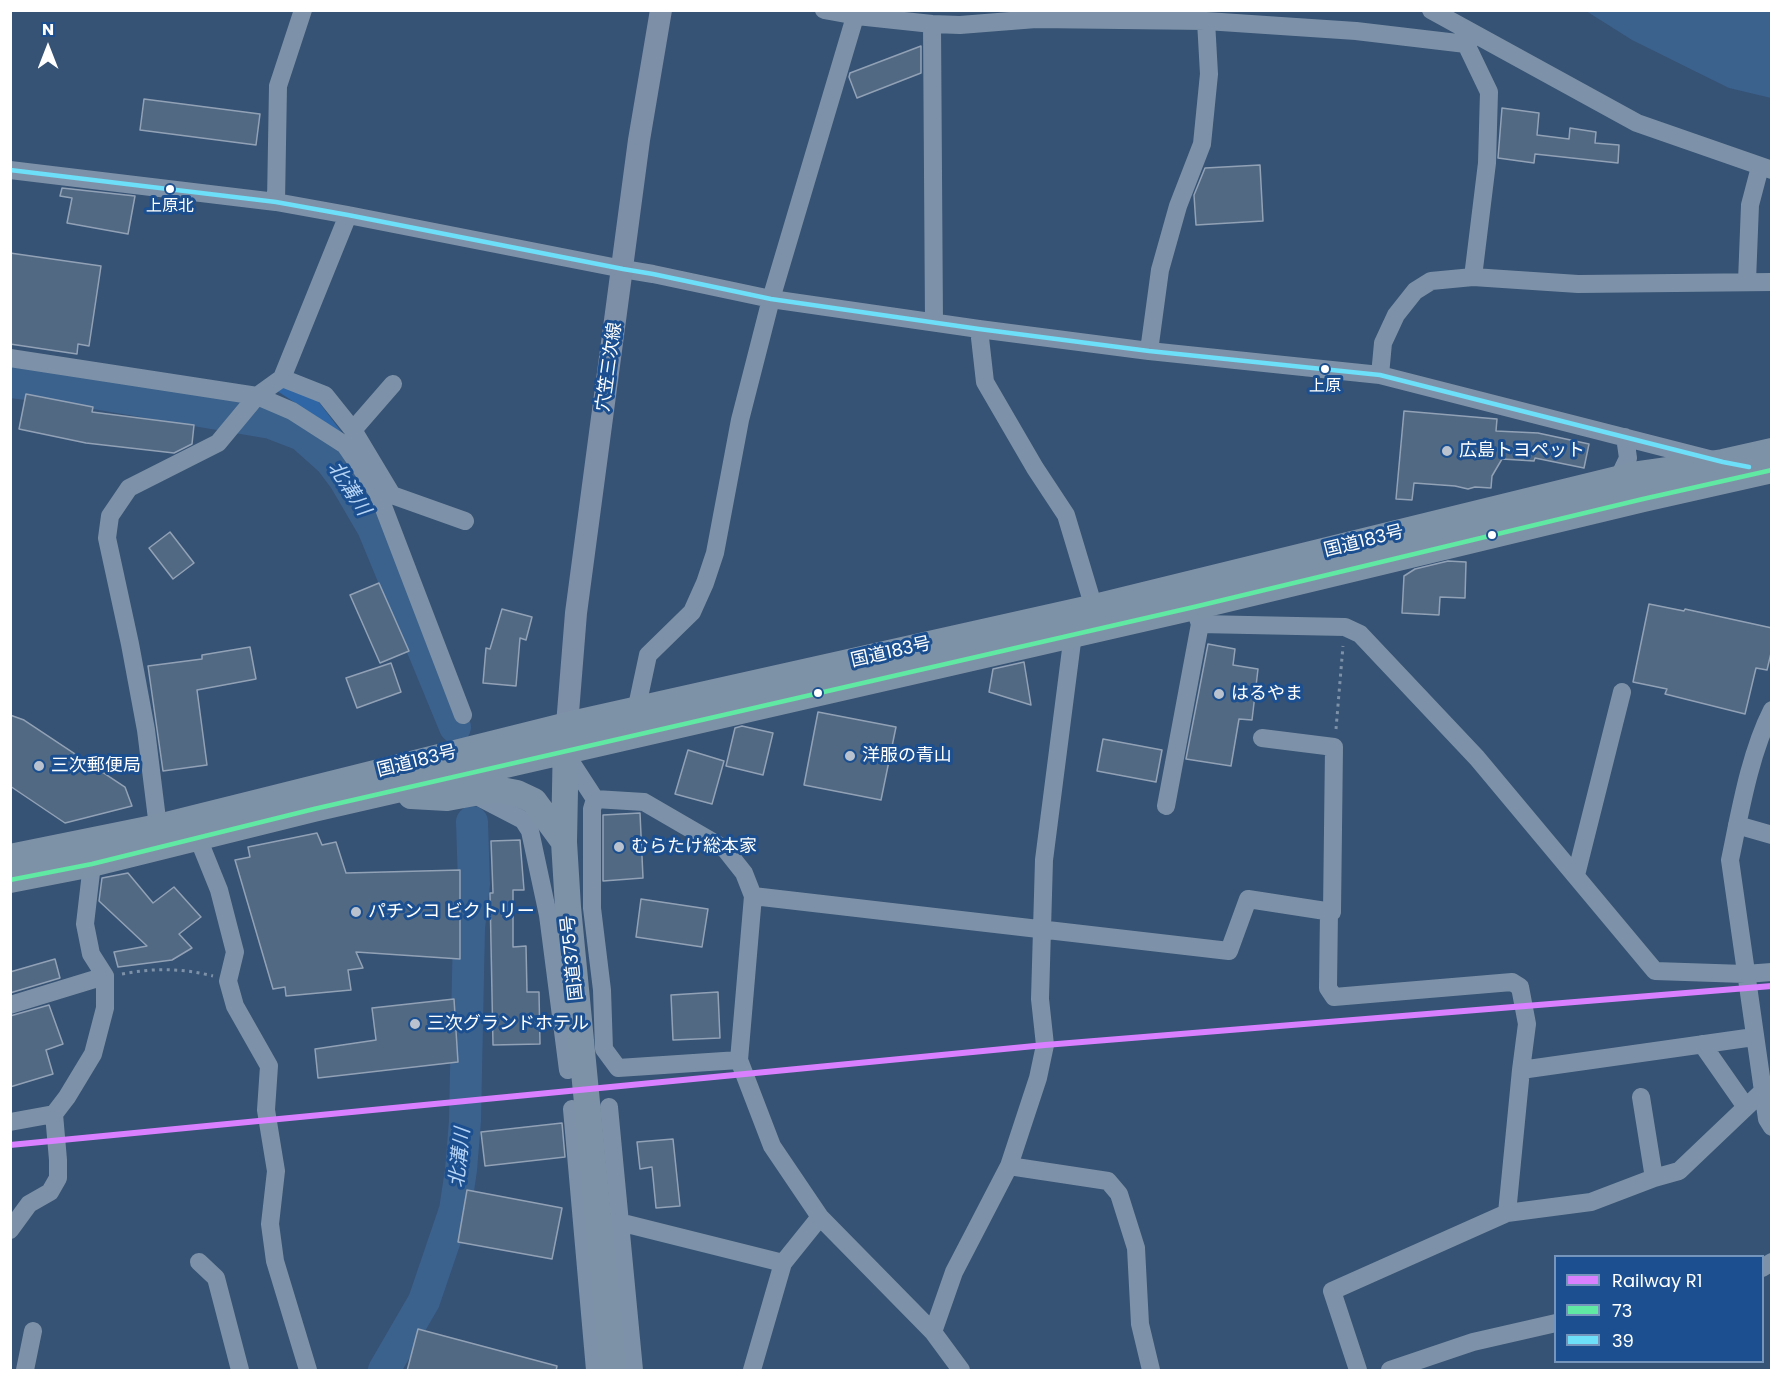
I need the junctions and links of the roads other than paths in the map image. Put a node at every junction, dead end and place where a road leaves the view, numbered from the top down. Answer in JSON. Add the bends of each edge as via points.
{"nodes":[{"id":1,"x":303,"y":10,"type":"edge"},
{"id":2,"x":661,"y":10,"type":"edge"},
{"id":3,"x":824,"y":10,"type":"edge"},
{"id":4,"x":1431,"y":10,"type":"edge"},
{"id":5,"x":857,"y":13,"type":"edge"},
{"id":6,"x":1206,"y":21,"type":"junction"},
{"id":7,"x":932,"y":24,"type":"junction"},
{"id":8,"x":1470,"y":40,"type":"junction"},
{"id":9,"x":1766,"y":169,"type":"edge"},
{"id":10,"x":10,"y":170,"type":"edge"},
{"id":11,"x":276,"y":202,"type":"junction"},
{"id":12,"x":348,"y":214,"type":"junction"},
{"id":13,"x":623,"y":269,"type":"junction"},
{"id":14,"x":1473,"y":277,"type":"junction"},
{"id":15,"x":1747,"y":281,"type":"junction"},
{"id":16,"x":1772,"y":282,"type":"edge"},
{"id":17,"x":771,"y":299,"type":"junction"},
{"id":18,"x":934,"y":322,"type":"junction"},
{"id":19,"x":979,"y":329,"type":"junction"},
{"id":20,"x":1149,"y":351,"type":"junction"},
{"id":21,"x":10,"y":358,"type":"edge"},
{"id":22,"x":1380,"y":375,"type":"junction"},
{"id":23,"x":282,"y":378,"type":"junction"},
{"id":24,"x":393,"y":384,"type":"dead end"},
{"id":25,"x":257,"y":396,"type":"junction"},
{"id":26,"x":353,"y":430,"type":"junction"},
{"id":27,"x":1625,"y":437,"type":"junction"},
{"id":28,"x":1723,"y":462,"type":"junction"},
{"id":29,"x":1771,"y":466,"type":"edge"},
{"id":30,"x":1618,"y":479,"type":"junction"},
{"id":31,"x":465,"y":521,"type":"dead end"},
{"id":32,"x":1197,"y":616,"type":"junction"},
{"id":33,"x":1097,"y":618,"type":"junction"},
{"id":34,"x":1073,"y":634,"type":"junction"},
{"id":35,"x":1622,"y":692,"type":"dead end"},
{"id":36,"x":1772,"y":710,"type":"edge"},
{"id":37,"x":636,"y":711,"type":"junction"},
{"id":38,"x":463,"y":715,"type":"dead end"},
{"id":39,"x":567,"y":725,"type":"junction"},
{"id":40,"x":1262,"y":738,"type":"dead end"},
{"id":41,"x":564,"y":752,"type":"junction"},
{"id":42,"x":471,"y":794,"type":"junction"},
{"id":43,"x":383,"y":795,"type":"junction"},
{"id":44,"x":595,"y":799,"type":"junction"},
{"id":45,"x":1166,"y":806,"type":"dead end"},
{"id":46,"x":1737,"y":825,"type":"junction"},
{"id":47,"x":158,"y":827,"type":"junction"},
{"id":48,"x":1772,"y":835,"type":"edge"},
{"id":49,"x":198,"y":838,"type":"junction"},
{"id":50,"x":564,"y":842,"type":"junction"},
{"id":51,"x":88,"y":853,"type":"junction"},
{"id":52,"x":10,"y":857,"type":"edge"},
{"id":53,"x":1576,"y":874,"type":"junction"},
{"id":54,"x":10,"y":880,"type":"edge"},
{"id":55,"x":753,"y":896,"type":"junction"},
{"id":56,"x":1329,"y":911,"type":"junction"},
{"id":57,"x":1041,"y":930,"type":"junction"},
{"id":58,"x":1772,"y":972,"type":"edge"},
{"id":59,"x":1745,"y":974,"type":"junction"},
{"id":60,"x":105,"y":976,"type":"junction"},
{"id":61,"x":10,"y":1005,"type":"edge"},
{"id":62,"x":1754,"y":1037,"type":"junction"},
{"id":63,"x":1702,"y":1044,"type":"junction"},
{"id":64,"x":604,"y":1049,"type":"junction"},
{"id":65,"x":567,"y":1050,"type":"junction"},
{"id":66,"x":739,"y":1060,"type":"junction"},
{"id":67,"x":568,"y":1070,"type":"dead end"},
{"id":68,"x":1521,"y":1070,"type":"junction"},
{"id":69,"x":1763,"y":1091,"type":"junction"},
{"id":70,"x":1641,"y":1097,"type":"dead end"},
{"id":71,"x":609,"y":1107,"type":"dead end"},
{"id":72,"x":1746,"y":1107,"type":"junction"},
{"id":73,"x":572,"y":1110,"type":"dead end"},
{"id":74,"x":54,"y":1117,"type":"junction"},
{"id":75,"x":10,"y":1122,"type":"edge"},
{"id":76,"x":1772,"y":1127,"type":"edge"},
{"id":77,"x":614,"y":1164,"type":"junction"},
{"id":78,"x":1010,"y":1166,"type":"junction"},
{"id":79,"x":578,"y":1168,"type":"junction"},
{"id":80,"x":1654,"y":1178,"type":"junction"},
{"id":81,"x":29,"y":1204,"type":"junction"},
{"id":82,"x":10,"y":1206,"type":"edge"},
{"id":83,"x":1507,"y":1213,"type":"junction"},
{"id":84,"x":820,"y":1217,"type":"junction"},
{"id":85,"x":619,"y":1222,"type":"junction"},
{"id":86,"x":10,"y":1230,"type":"edge"},
{"id":87,"x":200,"y":1262,"type":"dead end"},
{"id":88,"x":783,"y":1263,"type":"junction"},
{"id":89,"x":1554,"y":1323,"type":"edge"},
{"id":90,"x":33,"y":1331,"type":"dead end"},
{"id":91,"x":933,"y":1332,"type":"junction"},
{"id":92,"x":25,"y":1371,"type":"edge"},
{"id":93,"x":240,"y":1371,"type":"edge"},
{"id":94,"x":308,"y":1371,"type":"edge"},
{"id":95,"x":595,"y":1371,"type":"edge"},
{"id":96,"x":614,"y":1371,"type":"edge"},
{"id":97,"x":634,"y":1371,"type":"edge"},
{"id":98,"x":752,"y":1371,"type":"edge"},
{"id":99,"x":961,"y":1371,"type":"edge"},
{"id":100,"x":1150,"y":1371,"type":"edge"},
{"id":101,"x":1358,"y":1371,"type":"edge"},
{"id":102,"x":1390,"y":1371,"type":"edge"}],
"edges":[{"from":1,"to":11,"type":"street","via":[[278,87]]},
{"from":2,"to":13,"type":"main road","name":"穴笠三次線"},
{"from":3,"to":5,"type":"street"},
{"from":4,"to":8,"type":"street"},
{"from":5,"to":7,"type":"street"},
{"from":5,"to":17,"type":"street"},
{"from":6,"to":7,"type":"street","via":[[1036,19]]},
{"from":6,"to":8,"type":"street"},
{"from":6,"to":20,"type":"street","via":[[1209,74],[1202,144],[1178,206],[1160,270]]},
{"from":7,"to":18,"type":"street"},
{"from":8,"to":9,"type":"street","via":[[1535,66],[1637,123]]},
{"from":8,"to":14,"type":"street","via":[[1489,92],[1487,163]]},
{"from":9,"to":15,"type":"street","via":[[1750,205]]},
{"from":10,"to":11,"type":"street"},
{"from":11,"to":12,"type":"street"},
{"from":12,"to":13,"type":"street"},
{"from":12,"to":23,"type":"street"},
{"from":13,"to":17,"type":"street"},
{"from":13,"to":39,"type":"main road","name":"穴笠三次線","via":[[576,613]]},
{"from":14,"to":15,"type":"street","via":[[1578,284]]},
{"from":14,"to":22,"type":"street","via":[[1431,281],[1415,291],[1396,315],[1383,343]]},
{"from":15,"to":16,"type":"street"},
{"from":17,"to":18,"type":"street"},
{"from":17,"to":37,"type":"street","via":[[740,420],[715,553],[692,612],[648,655]]},
{"from":18,"to":19,"type":"street"},
{"from":19,"to":20,"type":"street"},
{"from":19,"to":33,"type":"street","via":[[985,382],[1066,515]]},
{"from":20,"to":22,"type":"street"},
{"from":21,"to":25,"type":"street"},
{"from":22,"to":27,"type":"street"},
{"from":23,"to":25,"type":"street"},
{"from":23,"to":26,"type":"street","via":[[325,395]]},
{"from":24,"to":26,"type":"street"},
{"from":25,"to":38,"type":"street","via":[[292,411],[345,445],[378,494]]},
{"from":25,"to":47,"type":"street","via":[[218,443],[129,488],[110,516],[107,538],[146,730]]},
{"from":26,"to":31,"type":"street","via":[[392,495]]},
{"from":27,"to":28,"type":"street"},
{"from":27,"to":30,"type":"street","via":[[1628,458]]},
{"from":28,"to":29,"type":"highway","name":"国道183号"},
{"from":28,"to":30,"type":"highway","name":"国道183号"},
{"from":29,"to":32,"type":"highway","name":"国道183号"},
{"from":30,"to":33,"type":"highway","name":"国道183号"},
{"from":32,"to":33,"type":"highway","name":"国道183号"},
{"from":32,"to":45,"type":"street"},
{"from":32,"to":53,"type":"street","via":[[1345,627],[1360,634],[1477,758]]},
{"from":33,"to":34,"type":"highway","name":"国道183号"},
{"from":33,"to":37,"type":"highway","name":"国道183号"},
{"from":34,"to":41,"type":"highway","name":"国道183号"},
{"from":34,"to":57,"type":"street","via":[[1044,860]]},
{"from":35,"to":53,"type":"street"},
{"from":36,"to":46,"type":"street","via":[[1762,730]]},
{"from":37,"to":39,"type":"highway","name":"国道183号"},
{"from":39,"to":41,"type":"highway","name":"国道375号"},
{"from":39,"to":47,"type":"highway","name":"国道183号"},
{"from":40,"to":56,"type":"street","via":[[1334,747],[1332,912]]},
{"from":41,"to":43,"type":"highway","name":"国道183号"},
{"from":41,"to":44,"type":"street"},
{"from":41,"to":50,"type":"highway","name":"国道375号"},
{"from":42,"to":43,"type":"highway","via":[[447,798]]},
{"from":42,"to":50,"type":"highway","via":[[496,789],[534,801]]},
{"from":42,"to":65,"type":"street","via":[[523,820],[530,831],[548,915]]},
{"from":43,"to":49,"type":"highway","name":"国道183号"},
{"from":44,"to":55,"type":"street","via":[[644,802],[725,849],[744,873]]},
{"from":44,"to":64,"type":"street","via":[[592,908],[602,990]]},
{"from":46,"to":48,"type":"street"},
{"from":46,"to":59,"type":"street","via":[[1730,860]]},
{"from":47,"to":51,"type":"highway","name":"国道183号"},
{"from":49,"to":51,"type":"highway","name":"国道183号"},
{"from":49,"to":94,"type":"street","via":[[219,890],[235,952],[228,981],[236,1005],[269,1066],[266,1110],[276,1171],[270,1224],[275,1261]]},
{"from":50,"to":96,"type":"highway","name":"国道375号"},
{"from":51,"to":52,"type":"highway","name":"国道183号"},
{"from":51,"to":54,"type":"highway","name":"国道183号"},
{"from":51,"to":60,"type":"street","via":[[85,924],[91,954]]},
{"from":53,"to":59,"type":"street","via":[[1655,971]]},
{"from":55,"to":57,"type":"street"},
{"from":55,"to":66,"type":"street"},
{"from":56,"to":57,"type":"street","via":[[1248,899],[1229,951]]},
{"from":56,"to":68,"type":"street","via":[[1328,988],[1334,997],[1512,982],[1520,987],[1527,1024]]},
{"from":57,"to":78,"type":"street","via":[[1040,999],[1045,1045]]},
{"from":58,"to":59,"type":"street"},
{"from":59,"to":62,"type":"street"},
{"from":60,"to":61,"type":"street"},
{"from":60,"to":74,"type":"street","via":[[105,1008],[93,1054]]},
{"from":62,"to":63,"type":"street"},
{"from":62,"to":69,"type":"street"},
{"from":63,"to":68,"type":"street"},
{"from":63,"to":72,"type":"street"},
{"from":64,"to":65,"type":"street"},
{"from":64,"to":66,"type":"street","via":[[618,1068]]},
{"from":65,"to":67,"type":"street"},
{"from":66,"to":84,"type":"street","via":[[771,1146]]},
{"from":68,"to":83,"type":"street"},
{"from":69,"to":72,"type":"street"},
{"from":69,"to":76,"type":"street"},
{"from":70,"to":80,"type":"street"},
{"from":71,"to":77,"type":"street"},
{"from":72,"to":80,"type":"street","via":[[1678,1171]]},
{"from":73,"to":79,"type":"street"},
{"from":74,"to":75,"type":"street"},
{"from":74,"to":81,"type":"street","via":[[58,1178],[50,1192]]},
{"from":77,"to":79,"type":"street"},
{"from":77,"to":85,"type":"street"},
{"from":78,"to":91,"type":"street","via":[[954,1272]]},
{"from":78,"to":100,"type":"street","via":[[1108,1181],[1119,1194],[1136,1248],[1140,1324]]},
{"from":79,"to":95,"type":"street"},
{"from":80,"to":83,"type":"street","via":[[1591,1202]]},
{"from":81,"to":82,"type":"street"},
{"from":81,"to":86,"type":"street"},
{"from":83,"to":101,"type":"street","via":[[1332,1291]]},
{"from":84,"to":88,"type":"street"},
{"from":84,"to":91,"type":"street"},
{"from":85,"to":88,"type":"street"},
{"from":85,"to":97,"type":"street"},
{"from":87,"to":93,"type":"street","via":[[216,1278]]},
{"from":88,"to":98,"type":"street"},
{"from":89,"to":102,"type":"street","via":[[1473,1342]]},
{"from":90,"to":92,"type":"street"},
{"from":91,"to":99,"type":"street"}]}
